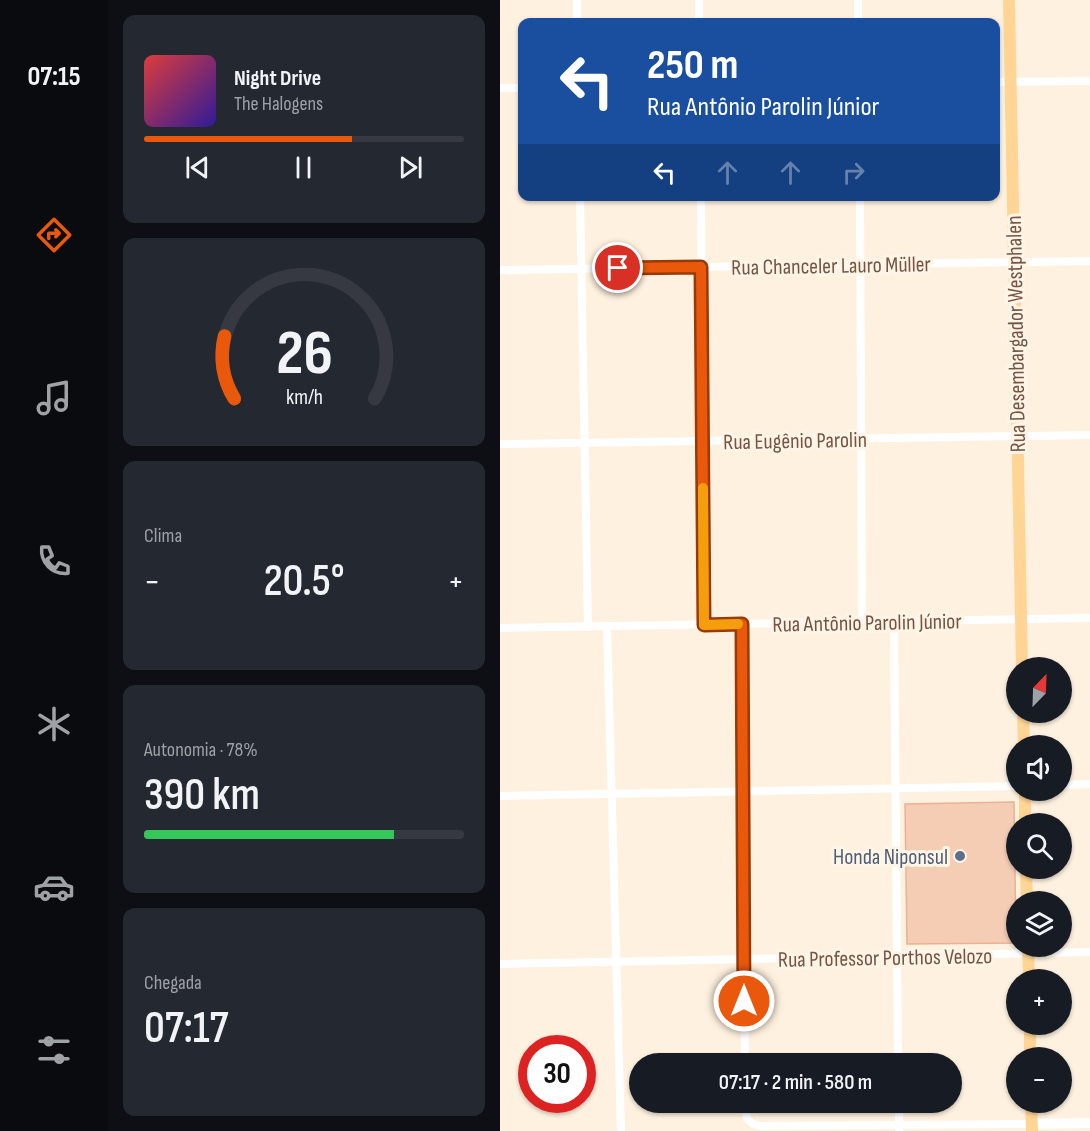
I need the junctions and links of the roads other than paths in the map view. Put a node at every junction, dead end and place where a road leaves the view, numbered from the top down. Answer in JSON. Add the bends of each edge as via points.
{"nodes":[{"id":1,"x":577,"y":0,"type":"edge"},
{"id":2,"x":699,"y":0,"type":"edge"},
{"id":3,"x":858,"y":0,"type":"edge"},
{"id":4,"x":1009,"y":0,"type":"edge"},
{"id":5,"x":577,"y":18,"type":"edge"},
{"id":6,"x":699,"y":18,"type":"edge"},
{"id":7,"x":858,"y":18,"type":"edge"},
{"id":8,"x":1091,"y":81,"type":"edge"},
{"id":9,"x":1000,"y":82,"type":"edge"},
{"id":10,"x":1010,"y":82,"type":"junction"},
{"id":11,"x":500,"y":88,"type":"edge"},
{"id":12,"x":518,"y":88,"type":"edge"},
{"id":13,"x":580,"y":201,"type":"edge"},
{"id":14,"x":701,"y":201,"type":"edge"},
{"id":15,"x":860,"y":201,"type":"edge"},
{"id":16,"x":1091,"y":261,"type":"edge"},
{"id":17,"x":1014,"y":262,"type":"junction"},
{"id":18,"x":860,"y":264,"type":"junction"},
{"id":19,"x":701,"y":267,"type":"junction"},
{"id":20,"x":581,"y":269,"type":"junction"},
{"id":21,"x":500,"y":270,"type":"edge"},
{"id":22,"x":1091,"y":435,"type":"edge"},
{"id":23,"x":1018,"y":436,"type":"junction"},
{"id":24,"x":861,"y":438,"type":"junction"},
{"id":25,"x":702,"y":441,"type":"junction"},
{"id":26,"x":585,"y":443,"type":"junction"},
{"id":27,"x":500,"y":444,"type":"edge"},
{"id":28,"x":1091,"y":618,"type":"edge"},
{"id":29,"x":1021,"y":619,"type":"junction"},
{"id":30,"x":862,"y":622,"type":"junction"},
{"id":31,"x":894,"y":622,"type":"junction"},
{"id":32,"x":742,"y":624,"type":"junction"},
{"id":33,"x":704,"y":625,"type":"junction"},
{"id":34,"x":588,"y":627,"type":"junction"},
{"id":35,"x":607,"y":627,"type":"junction"},
{"id":36,"x":500,"y":628,"type":"edge"},
{"id":37,"x":1022,"y":657,"type":"edge"},
{"id":38,"x":1091,"y":784,"type":"edge"},
{"id":39,"x":1072,"y":785,"type":"edge"},
{"id":40,"x":1006,"y":786,"type":"edge"},
{"id":41,"x":896,"y":788,"type":"junction"},
{"id":42,"x":743,"y":791,"type":"junction"},
{"id":43,"x":612,"y":794,"type":"junction"},
{"id":44,"x":500,"y":796,"type":"edge"},
{"id":45,"x":1006,"y":951,"type":"edge"},
{"id":46,"x":1072,"y":951,"type":"edge"},
{"id":47,"x":1091,"y":952,"type":"edge"},
{"id":48,"x":897,"y":956,"type":"junction"},
{"id":49,"x":744,"y":959,"type":"junction"},
{"id":50,"x":616,"y":962,"type":"junction"},
{"id":51,"x":500,"y":964,"type":"edge"},
{"id":52,"x":745,"y":1053,"type":"edge"},
{"id":53,"x":898,"y":1053,"type":"edge"},
{"id":54,"x":746,"y":1113,"type":"edge"},
{"id":55,"x":1091,"y":1123,"type":"edge"},
{"id":56,"x":1032,"y":1127,"type":"edge"},
{"id":57,"x":899,"y":1128,"type":"edge"},
{"id":58,"x":621,"y":1131,"type":"edge"}],
"edges":[{"from":1,"to":5,"type":"street"},
{"from":2,"to":6,"type":"street"},
{"from":3,"to":7,"type":"street"},
{"from":4,"to":10,"type":"main road","name":"Rua Desembargador Westphalen"},
{"from":8,"to":10,"type":"street"},
{"from":9,"to":10,"type":"street"},
{"from":10,"to":17,"type":"main road","name":"Rua Desembargador Westphalen"},
{"from":11,"to":12,"type":"street"},
{"from":13,"to":20,"type":"street"},
{"from":14,"to":19,"type":"street"},
{"from":15,"to":18,"type":"street"},
{"from":16,"to":17,"type":"street","name":"Rua Chanceler Lauro Müller"},
{"from":17,"to":18,"type":"street","name":"Rua Chanceler Lauro Müller"},
{"from":17,"to":23,"type":"main road","name":"Rua Desembargador Westphalen"},
{"from":18,"to":19,"type":"street","name":"Rua Chanceler Lauro Müller"},
{"from":18,"to":24,"type":"street"},
{"from":19,"to":20,"type":"street","name":"Rua Chanceler Lauro Müller"},
{"from":19,"to":25,"type":"street"},
{"from":20,"to":21,"type":"street","name":"Rua Chanceler Lauro Müller"},
{"from":20,"to":26,"type":"street"},
{"from":22,"to":23,"type":"street","name":"Rua Eugênio Parolin"},
{"from":23,"to":24,"type":"street","name":"Rua Eugênio Parolin"},
{"from":23,"to":29,"type":"main road","name":"Rua Desembargador Westphalen"},
{"from":24,"to":25,"type":"street","name":"Rua Eugênio Parolin"},
{"from":24,"to":30,"type":"street"},
{"from":25,"to":26,"type":"street","name":"Rua Eugênio Parolin"},
{"from":25,"to":33,"type":"street"},
{"from":26,"to":27,"type":"street","name":"Rua Eugênio Parolin"},
{"from":26,"to":34,"type":"street"},
{"from":28,"to":29,"type":"street","name":"Rua Antônio Parolin Júnior"},
{"from":29,"to":31,"type":"street","name":"Rua Antônio Parolin Júnior"},
{"from":29,"to":37,"type":"main road","name":"Rua Desembargador Westphalen"},
{"from":30,"to":31,"type":"street","name":"Rua Antônio Parolin Júnior"},
{"from":30,"to":32,"type":"street","name":"Rua Antônio Parolin Júnior"},
{"from":31,"to":41,"type":"street"},
{"from":32,"to":33,"type":"street","name":"Rua Antônio Parolin Júnior"},
{"from":32,"to":42,"type":"street"},
{"from":33,"to":35,"type":"street","name":"Rua Antônio Parolin Júnior"},
{"from":34,"to":35,"type":"street","name":"Rua Antônio Parolin Júnior"},
{"from":34,"to":36,"type":"street","name":"Rua Antônio Parolin Júnior"},
{"from":35,"to":43,"type":"street"},
{"from":38,"to":39,"type":"street"},
{"from":40,"to":41,"type":"street"},
{"from":41,"to":42,"type":"street"},
{"from":41,"to":48,"type":"street"},
{"from":42,"to":43,"type":"street"},
{"from":42,"to":49,"type":"street"},
{"from":43,"to":44,"type":"street"},
{"from":43,"to":50,"type":"street"},
{"from":45,"to":48,"type":"street","name":"Rua Professor Porthos Velozo"},
{"from":46,"to":47,"type":"street","name":"Rua Professor Porthos Velozo"},
{"from":48,"to":49,"type":"street","name":"Rua Professor Porthos Velozo"},
{"from":48,"to":53,"type":"street"},
{"from":49,"to":50,"type":"street","name":"Rua Professor Porthos Velozo"},
{"from":49,"to":52,"type":"street"},
{"from":50,"to":51,"type":"street","name":"Rua Professor Porthos Velozo"},
{"from":50,"to":58,"type":"street"},
{"from":54,"to":57,"type":"street","via":[[749,1122],[760,1126]]},
{"from":55,"to":56,"type":"street"},
{"from":56,"to":57,"type":"street"}]}
